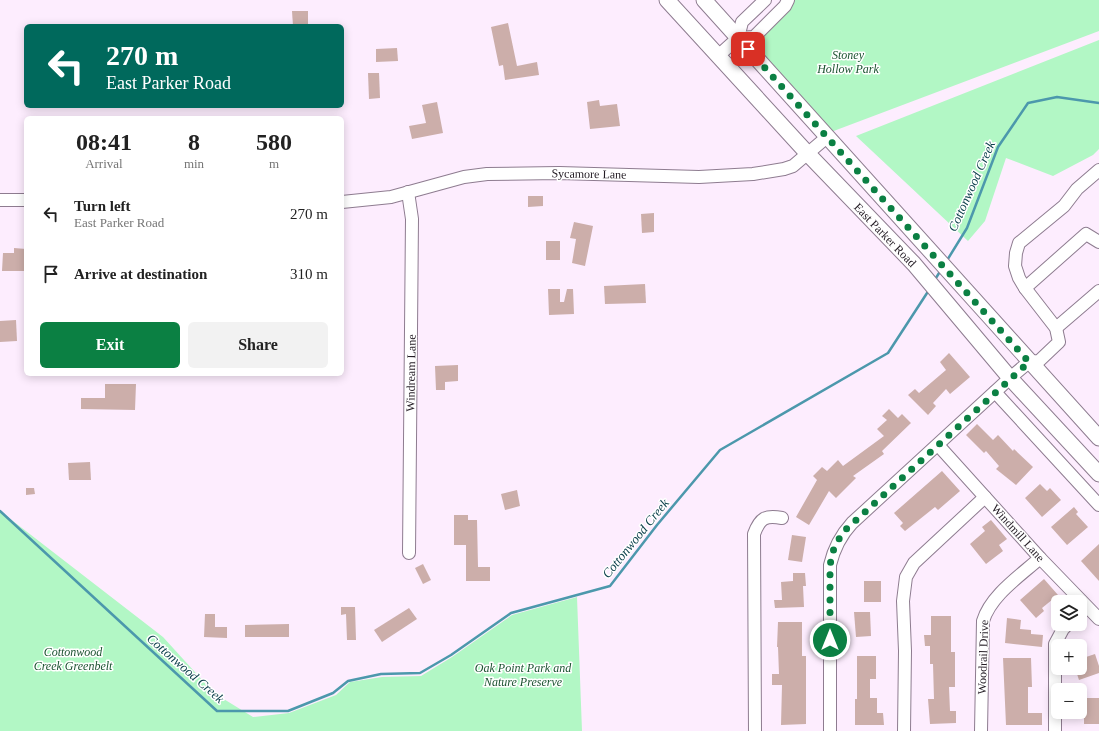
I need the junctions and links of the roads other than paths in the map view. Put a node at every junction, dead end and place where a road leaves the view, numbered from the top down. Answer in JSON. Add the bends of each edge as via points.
{"nodes":[{"id":1,"x":667,"y":0,"type":"edge"},
{"id":2,"x":704,"y":0,"type":"edge"},
{"id":3,"x":765,"y":0,"type":"edge"},
{"id":4,"x":788,"y":0,"type":"edge"},
{"id":5,"x":738,"y":38,"type":"junction"},
{"id":6,"x":718,"y":56,"type":"junction"},
{"id":7,"x":827,"y":137,"type":"junction"},
{"id":8,"x":808,"y":154,"type":"junction"},
{"id":9,"x":1099,"y":170,"type":"edge"},
{"id":10,"x":408,"y":192,"type":"junction"},
{"id":11,"x":0,"y":200,"type":"edge"},
{"id":12,"x":24,"y":200,"type":"edge"},
{"id":13,"x":344,"y":202,"type":"edge"},
{"id":14,"x":1099,"y":242,"type":"edge"},
{"id":15,"x":1025,"y":288,"type":"junction"},
{"id":16,"x":1099,"y":291,"type":"edge"},
{"id":17,"x":1056,"y":328,"type":"junction"},
{"id":18,"x":1029,"y":362,"type":"junction"},
{"id":19,"x":1010,"y":378,"type":"junction"},
{"id":20,"x":995,"y":392,"type":"junction"},
{"id":21,"x":1099,"y":438,"type":"edge"},
{"id":22,"x":938,"y":445,"type":"junction"},
{"id":23,"x":1099,"y":474,"type":"edge"},
{"id":24,"x":985,"y":497,"type":"junction"},
{"id":25,"x":1099,"y":505,"type":"edge"},
{"id":26,"x":782,"y":518,"type":"dead end"},
{"id":27,"x":409,"y":553,"type":"dead end"},
{"id":28,"x":1040,"y":558,"type":"junction"},
{"id":29,"x":1071,"y":595,"type":"edge"},
{"id":30,"x":1087,"y":612,"type":"edge"},
{"id":31,"x":1099,"y":619,"type":"edge"},
{"id":32,"x":1062,"y":631,"type":"edge"},
{"id":33,"x":755,"y":731,"type":"edge"},
{"id":34,"x":830,"y":731,"type":"edge"},
{"id":35,"x":904,"y":731,"type":"edge"},
{"id":36,"x":981,"y":731,"type":"edge"},
{"id":37,"x":1055,"y":731,"type":"edge"}],
"edges":[{"from":1,"to":6,"type":"main road","name":"East Parker Road"},
{"from":2,"to":5,"type":"main road","name":"East Parker Road"},
{"from":3,"to":5,"type":"street","via":[[742,22]]},
{"from":4,"to":5,"type":"street","via":[[754,37]]},
{"from":5,"to":6,"type":"street"},
{"from":5,"to":7,"type":"main road","name":"East Parker Road"},
{"from":6,"to":8,"type":"main road","name":"East Parker Road"},
{"from":7,"to":8,"type":"street","name":"Sycamore Lane"},
{"from":7,"to":18,"type":"main road","name":"East Parker Road"},
{"from":8,"to":10,"type":"street","name":"Sycamore Lane","via":[[789,168],[746,174],[487,174],[464,177]]},
{"from":8,"to":19,"type":"main road","name":"East Parker Road","via":[[914,264]]},
{"from":9,"to":15,"type":"street","via":[[1077,189],[1064,206],[1019,243],[1015,266]]},
{"from":10,"to":13,"type":"street","name":"Sycamore Lane","via":[[381,199]]},
{"from":10,"to":27,"type":"street","name":"Windream Lane","via":[[412,219]]},
{"from":11,"to":12,"type":"street"},
{"from":14,"to":15,"type":"street","via":[[1086,234]]},
{"from":15,"to":17,"type":"street"},
{"from":16,"to":17,"type":"street"},
{"from":17,"to":18,"type":"street","via":[[1059,342],[1039,361]]},
{"from":18,"to":19,"type":"street"},
{"from":18,"to":21,"type":"main road","name":"East Parker Road"},
{"from":19,"to":20,"type":"street"},
{"from":19,"to":23,"type":"main road","name":"East Parker Road"},
{"from":20,"to":22,"type":"street"},
{"from":20,"to":25,"type":"street"},
{"from":22,"to":24,"type":"street","name":"Windmill Lane"},
{"from":22,"to":34,"type":"street","via":[[842,533],[833,551],[830,565]]},
{"from":24,"to":28,"type":"street","name":"Windmill Lane"},
{"from":24,"to":35,"type":"street","via":[[914,563],[906,577],[903,601]]},
{"from":26,"to":33,"type":"street","via":[[764,518],[758,522],[754,534]]},
{"from":28,"to":29,"type":"street","name":"Windmill Lane"},
{"from":28,"to":36,"type":"street","name":"Woodrail Drive","via":[[986,610],[983,621]]},
{"from":30,"to":31,"type":"street","name":"Windmill Lane"},
{"from":32,"to":37,"type":"street","via":[[1055,644]]}]}
